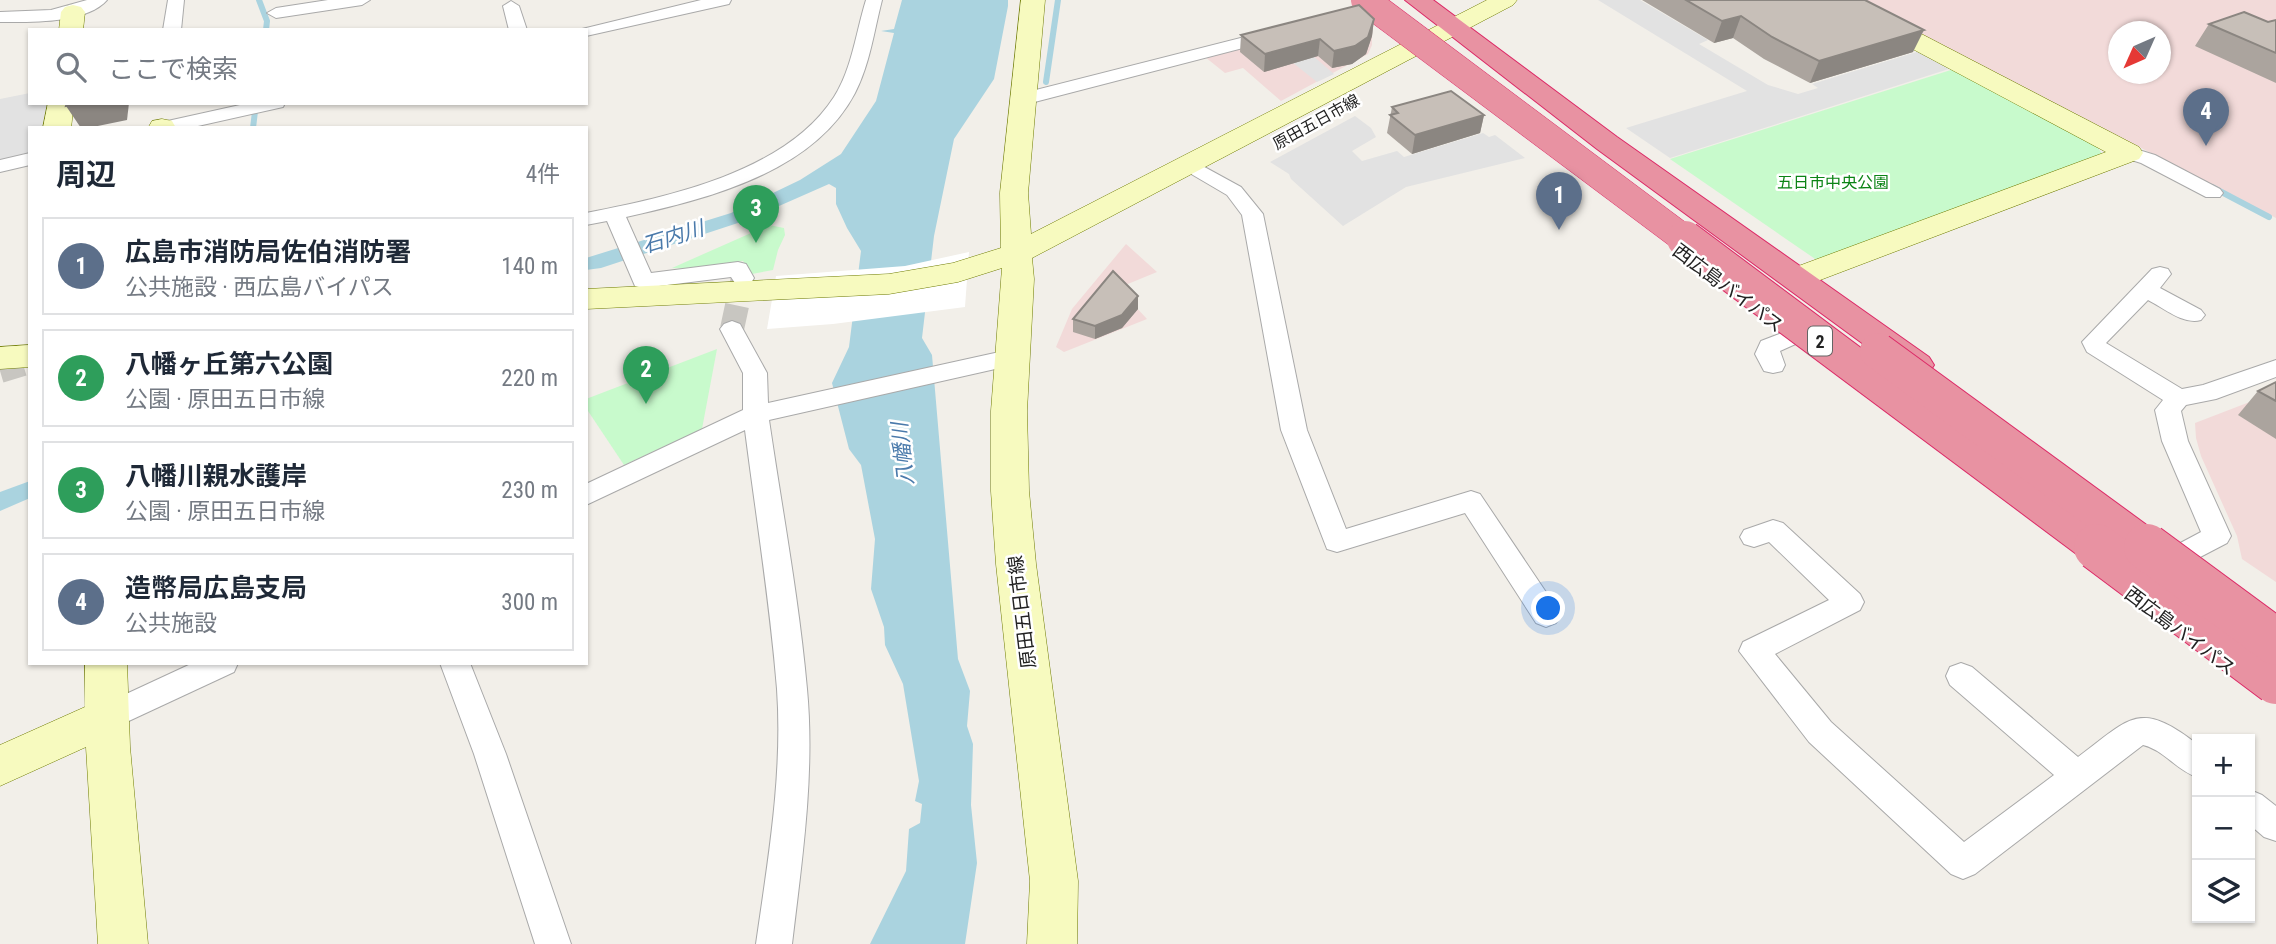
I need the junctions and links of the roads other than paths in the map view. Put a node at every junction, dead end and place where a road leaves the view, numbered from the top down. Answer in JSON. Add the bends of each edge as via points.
{"nodes":[{"id":1,"x":99,"y":0,"type":"edge"},
{"id":2,"x":176,"y":0,"type":"edge"},
{"id":3,"x":362,"y":0,"type":"edge"},
{"id":4,"x":723,"y":0,"type":"edge"},
{"id":5,"x":874,"y":0,"type":"edge"},
{"id":6,"x":1033,"y":0,"type":"edge"},
{"id":7,"x":1399,"y":0,"type":"edge"},
{"id":8,"x":1417,"y":0,"type":"edge"},
{"id":9,"x":1505,"y":0,"type":"edge"},
{"id":10,"x":1839,"y":0,"type":"edge"},
{"id":11,"x":512,"y":6,"type":"dead end"},
{"id":12,"x":1357,"y":7,"type":"edge"},
{"id":13,"x":273,"y":14,"type":"edge"},
{"id":14,"x":0,"y":18,"type":"edge"},
{"id":15,"x":72,"y":21,"type":"edge"},
{"id":16,"x":172,"y":28,"type":"edge"},
{"id":17,"x":517,"y":28,"type":"edge"},
{"id":18,"x":1454,"y":28,"type":"junction"},
{"id":19,"x":1299,"y":29,"type":"edge"},
{"id":20,"x":588,"y":32,"type":"edge"},
{"id":21,"x":1420,"y":53,"type":"junction"},
{"id":22,"x":1023,"y":99,"type":"junction"},
{"id":23,"x":61,"y":105,"type":"edge"},
{"id":24,"x":164,"y":105,"type":"edge"},
{"id":25,"x":264,"y":106,"type":"edge"},
{"id":26,"x":57,"y":126,"type":"edge"},
{"id":27,"x":162,"y":126,"type":"edge"},
{"id":28,"x":171,"y":126,"type":"edge"},
{"id":29,"x":264,"y":126,"type":"edge"},
{"id":30,"x":2129,"y":153,"type":"junction"},
{"id":31,"x":28,"y":159,"type":"edge"},
{"id":32,"x":1188,"y":164,"type":"junction"},
{"id":33,"x":0,"y":166,"type":"edge"},
{"id":34,"x":1214,"y":179,"type":"junction"},
{"id":35,"x":2213,"y":193,"type":"dead end"},
{"id":36,"x":588,"y":219,"type":"edge"},
{"id":37,"x":616,"y":219,"type":"junction"},
{"id":38,"x":1018,"y":266,"type":"junction"},
{"id":39,"x":743,"y":278,"type":"dead end"},
{"id":40,"x":1796,"y":278,"type":"junction"},
{"id":41,"x":588,"y":299,"type":"edge"},
{"id":42,"x":772,"y":302,"type":"junction"},
{"id":43,"x":2193,"y":315,"type":"dead end"},
{"id":44,"x":588,"y":325,"type":"edge"},
{"id":45,"x":732,"y":329,"type":"tunnel mouth"},
{"id":46,"x":28,"y":334,"type":"edge"},
{"id":47,"x":0,"y":336,"type":"edge"},
{"id":48,"x":28,"y":356,"type":"edge"},
{"id":49,"x":0,"y":358,"type":"edge"},
{"id":50,"x":1003,"y":359,"type":"junction"},
{"id":51,"x":2276,"y":368,"type":"edge"},
{"id":52,"x":2178,"y":398,"type":"junction"},
{"id":53,"x":756,"y":414,"type":"junction"},
{"id":54,"x":588,"y":494,"type":"edge"},
{"id":55,"x":1754,"y":537,"type":"dead end"},
{"id":56,"x":2181,"y":555,"type":"junction"},
{"id":57,"x":1546,"y":615,"type":"dead end"},
{"id":58,"x":2276,"y":624,"type":"edge"},
{"id":59,"x":2276,"y":642,"type":"edge"},
{"id":60,"x":106,"y":665,"type":"edge"},
{"id":61,"x":219,"y":665,"type":"edge"},
{"id":62,"x":456,"y":665,"type":"edge"},
{"id":63,"x":1961,"y":677,"type":"dead end"},
{"id":64,"x":2276,"y":681,"type":"edge"},
{"id":65,"x":2276,"y":703,"type":"edge"},
{"id":66,"x":107,"y":717,"type":"junction"},
{"id":67,"x":2192,"y":759,"type":"edge"},
{"id":68,"x":0,"y":766,"type":"edge"},
{"id":69,"x":2077,"y":775,"type":"junction"},
{"id":70,"x":2255,"y":809,"type":"edge"},
{"id":71,"x":2276,"y":826,"type":"edge"},
{"id":72,"x":123,"y":944,"type":"edge"},
{"id":73,"x":554,"y":944,"type":"edge"},
{"id":74,"x":774,"y":944,"type":"edge"},
{"id":75,"x":1052,"y":944,"type":"edge"}],
"edges":[{"from":1,"to":15,"type":"street"},
{"from":2,"to":16,"type":"street"},
{"from":3,"to":13,"type":"street"},
{"from":4,"to":20,"type":"street"},
{"from":5,"to":37,"type":"street","via":[[846,92],[824,125],[738,178]]},
{"from":6,"to":22,"type":"main road"},
{"from":7,"to":59,"type":"highway","name":"西広島バイパス","number":"2","bridge":true},
{"from":8,"to":18,"type":"highway","number":"2"},
{"from":9,"to":18,"type":"main road","name":"原田五日市線"},
{"from":10,"to":30,"type":"main road"},
{"from":11,"to":17,"type":"street"},
{"from":12,"to":21,"type":"highway","name":"西広島バイパス","number":"2"},
{"from":12,"to":64,"type":"highway","name":"西広島バイパス","number":"2","bridge":true},
{"from":14,"to":15,"type":"street"},
{"from":18,"to":21,"type":"main road","name":"原田五日市線"},
{"from":18,"to":40,"type":"highway","number":"2"},
{"from":19,"to":22,"type":"street"},
{"from":21,"to":32,"type":"main road","name":"原田五日市線"},
{"from":21,"to":34,"type":"main road","name":"原田五日市線"},
{"from":21,"to":65,"type":"highway","name":"西広島バイパス","number":"2","via":[[1783,351]]},
{"from":22,"to":38,"type":"main road","via":[[1014,193]]},
{"from":23,"to":26,"type":"main road"},
{"from":24,"to":27,"type":"street"},
{"from":25,"to":28,"type":"street"},
{"from":25,"to":29,"type":"street"},
{"from":30,"to":35,"type":"street"},
{"from":30,"to":40,"type":"main road"},
{"from":31,"to":33,"type":"street"},
{"from":32,"to":34,"type":"street"},
{"from":32,"to":38,"type":"main road","name":"原田五日市線"},
{"from":34,"to":38,"type":"main road","name":"原田五日市線"},
{"from":34,"to":57,"type":"street","via":[[1234,191],[1252,214],[1294,430],[1337,542],[1471,501]]},
{"from":36,"to":37,"type":"street"},
{"from":37,"to":39,"type":"street","via":[[643,281],[738,269]]},
{"from":38,"to":42,"type":"main road","name":"原田五日市線","via":[[895,303]]},
{"from":38,"to":50,"type":"main road","name":"原田五日市線"},
{"from":40,"to":56,"type":"highway","number":"2"},
{"from":41,"to":42,"type":"main road","name":"原田五日市線"},
{"from":42,"to":44,"type":"main road","name":"原田五日市線"},
{"from":43,"to":52,"type":"street","via":[[2153,281],[2094,342],[2095,347]]},
{"from":45,"to":53,"type":"street","via":[[755,373]]},
{"from":46,"to":47,"type":"main road"},
{"from":48,"to":49,"type":"main road"},
{"from":50,"to":53,"type":"street"},
{"from":50,"to":75,"type":"main road","name":"原田五日市線","via":[[1016,564],[1054,881]]},
{"from":51,"to":52,"type":"street","via":[[2207,393]]},
{"from":52,"to":56,"type":"street","via":[[2168,410],[2175,441],[2217,536]]},
{"from":53,"to":54,"type":"street"},
{"from":53,"to":74,"type":"street","via":[[793,690],[788,840]]},
{"from":55,"to":69,"type":"street","via":[[1773,530],[1850,602],[1754,651],[1820,732],[1963,863]]},
{"from":56,"to":58,"type":"highway","number":"2"},
{"from":60,"to":66,"type":"main road"},
{"from":61,"to":66,"type":"street"},
{"from":62,"to":73,"type":"street"},
{"from":63,"to":69,"type":"street"},
{"from":66,"to":68,"type":"main road"},
{"from":66,"to":72,"type":"main road"},
{"from":67,"to":69,"type":"street","via":[[2163,736],[2138,730]]},
{"from":70,"to":71,"type":"street"}]}
